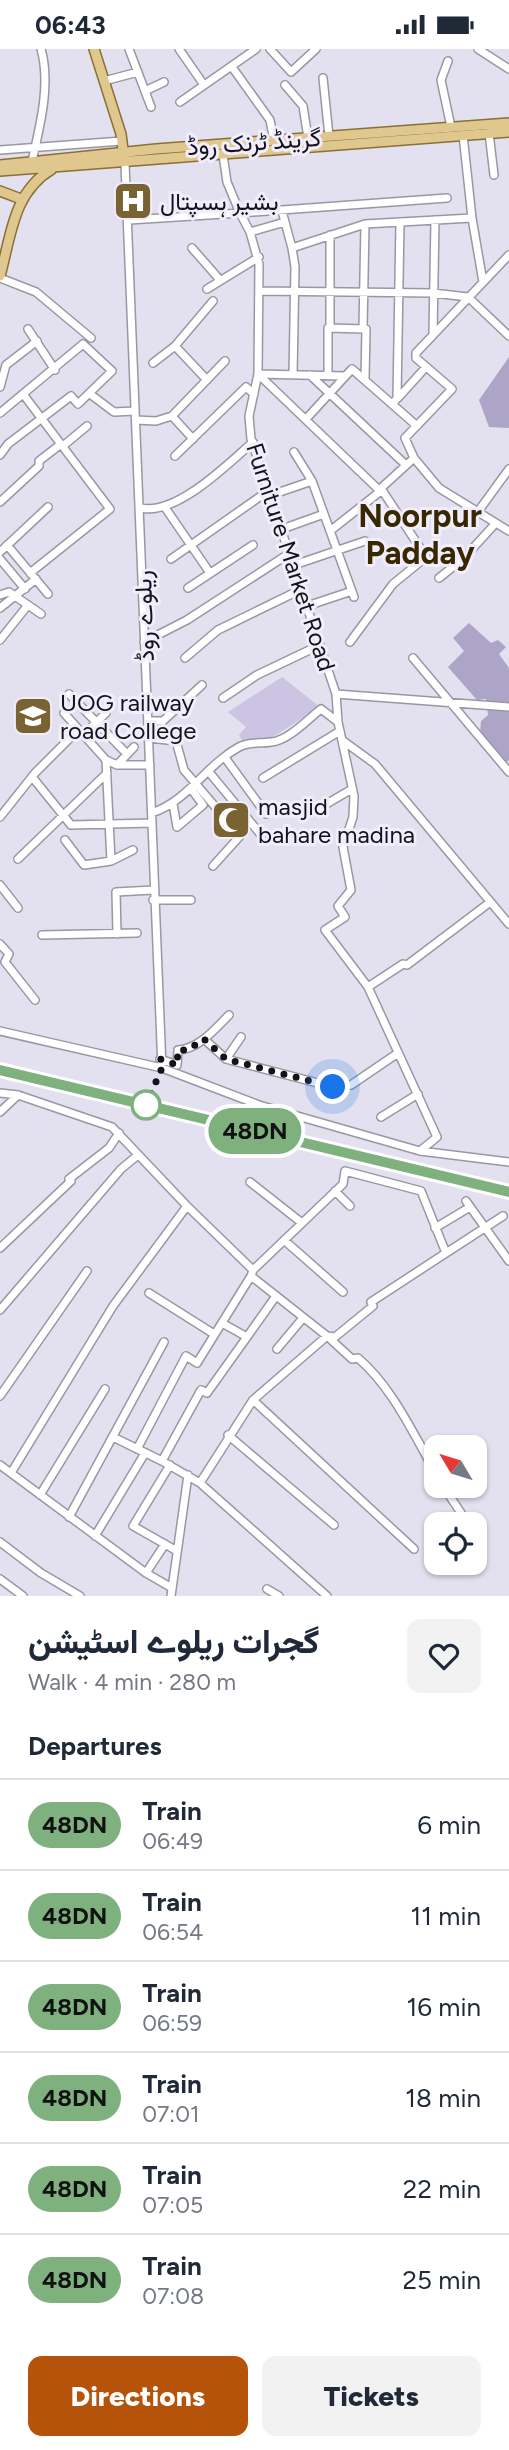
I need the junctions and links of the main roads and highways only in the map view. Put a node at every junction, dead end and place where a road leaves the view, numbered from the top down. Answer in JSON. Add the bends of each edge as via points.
{"nodes":[{"id":1,"x":94,"y":49,"type":"edge"},
{"id":2,"x":509,"y":123,"type":"edge"},
{"id":3,"x":509,"y":132,"type":"edge"},
{"id":4,"x":383,"y":137,"type":"junction"},
{"id":5,"x":124,"y":152,"type":"junction"},
{"id":6,"x":125,"y":164,"type":"junction"},
{"id":7,"x":0,"y":165,"type":"edge"},
{"id":8,"x":52,"y":169,"type":"junction"},
{"id":9,"x":0,"y":171,"type":"edge"},
{"id":10,"x":0,"y":191,"type":"edge"},
{"id":11,"x":21,"y":199,"type":"junction"},
{"id":12,"x":0,"y":277,"type":"edge"}],
"edges":[{"from":1,"to":5,"type":"main road"},
{"from":2,"to":4,"type":"main road","name":"گرینڈ ٹرنک روڈ"},
{"from":3,"to":4,"type":"main road","name":"گرینڈ ٹرنک روڈ"},
{"from":4,"to":5,"type":"main road","name":"گرینڈ ٹرنک روڈ","via":[[329,136]]},
{"from":4,"to":6,"type":"main road","name":"گرینڈ ٹرنک روڈ"},
{"from":5,"to":6,"type":"main road"},
{"from":5,"to":7,"type":"main road","name":"گرینڈ ٹرنک روڈ"},
{"from":6,"to":8,"type":"main road","name":"گرینڈ ٹرنک روڈ"},
{"from":8,"to":9,"type":"main road","name":"گرینڈ ٹرنک روڈ"},
{"from":8,"to":11,"type":"main road","via":[[29,186]]},
{"from":10,"to":11,"type":"main road"},
{"from":11,"to":12,"type":"main road"}]}
